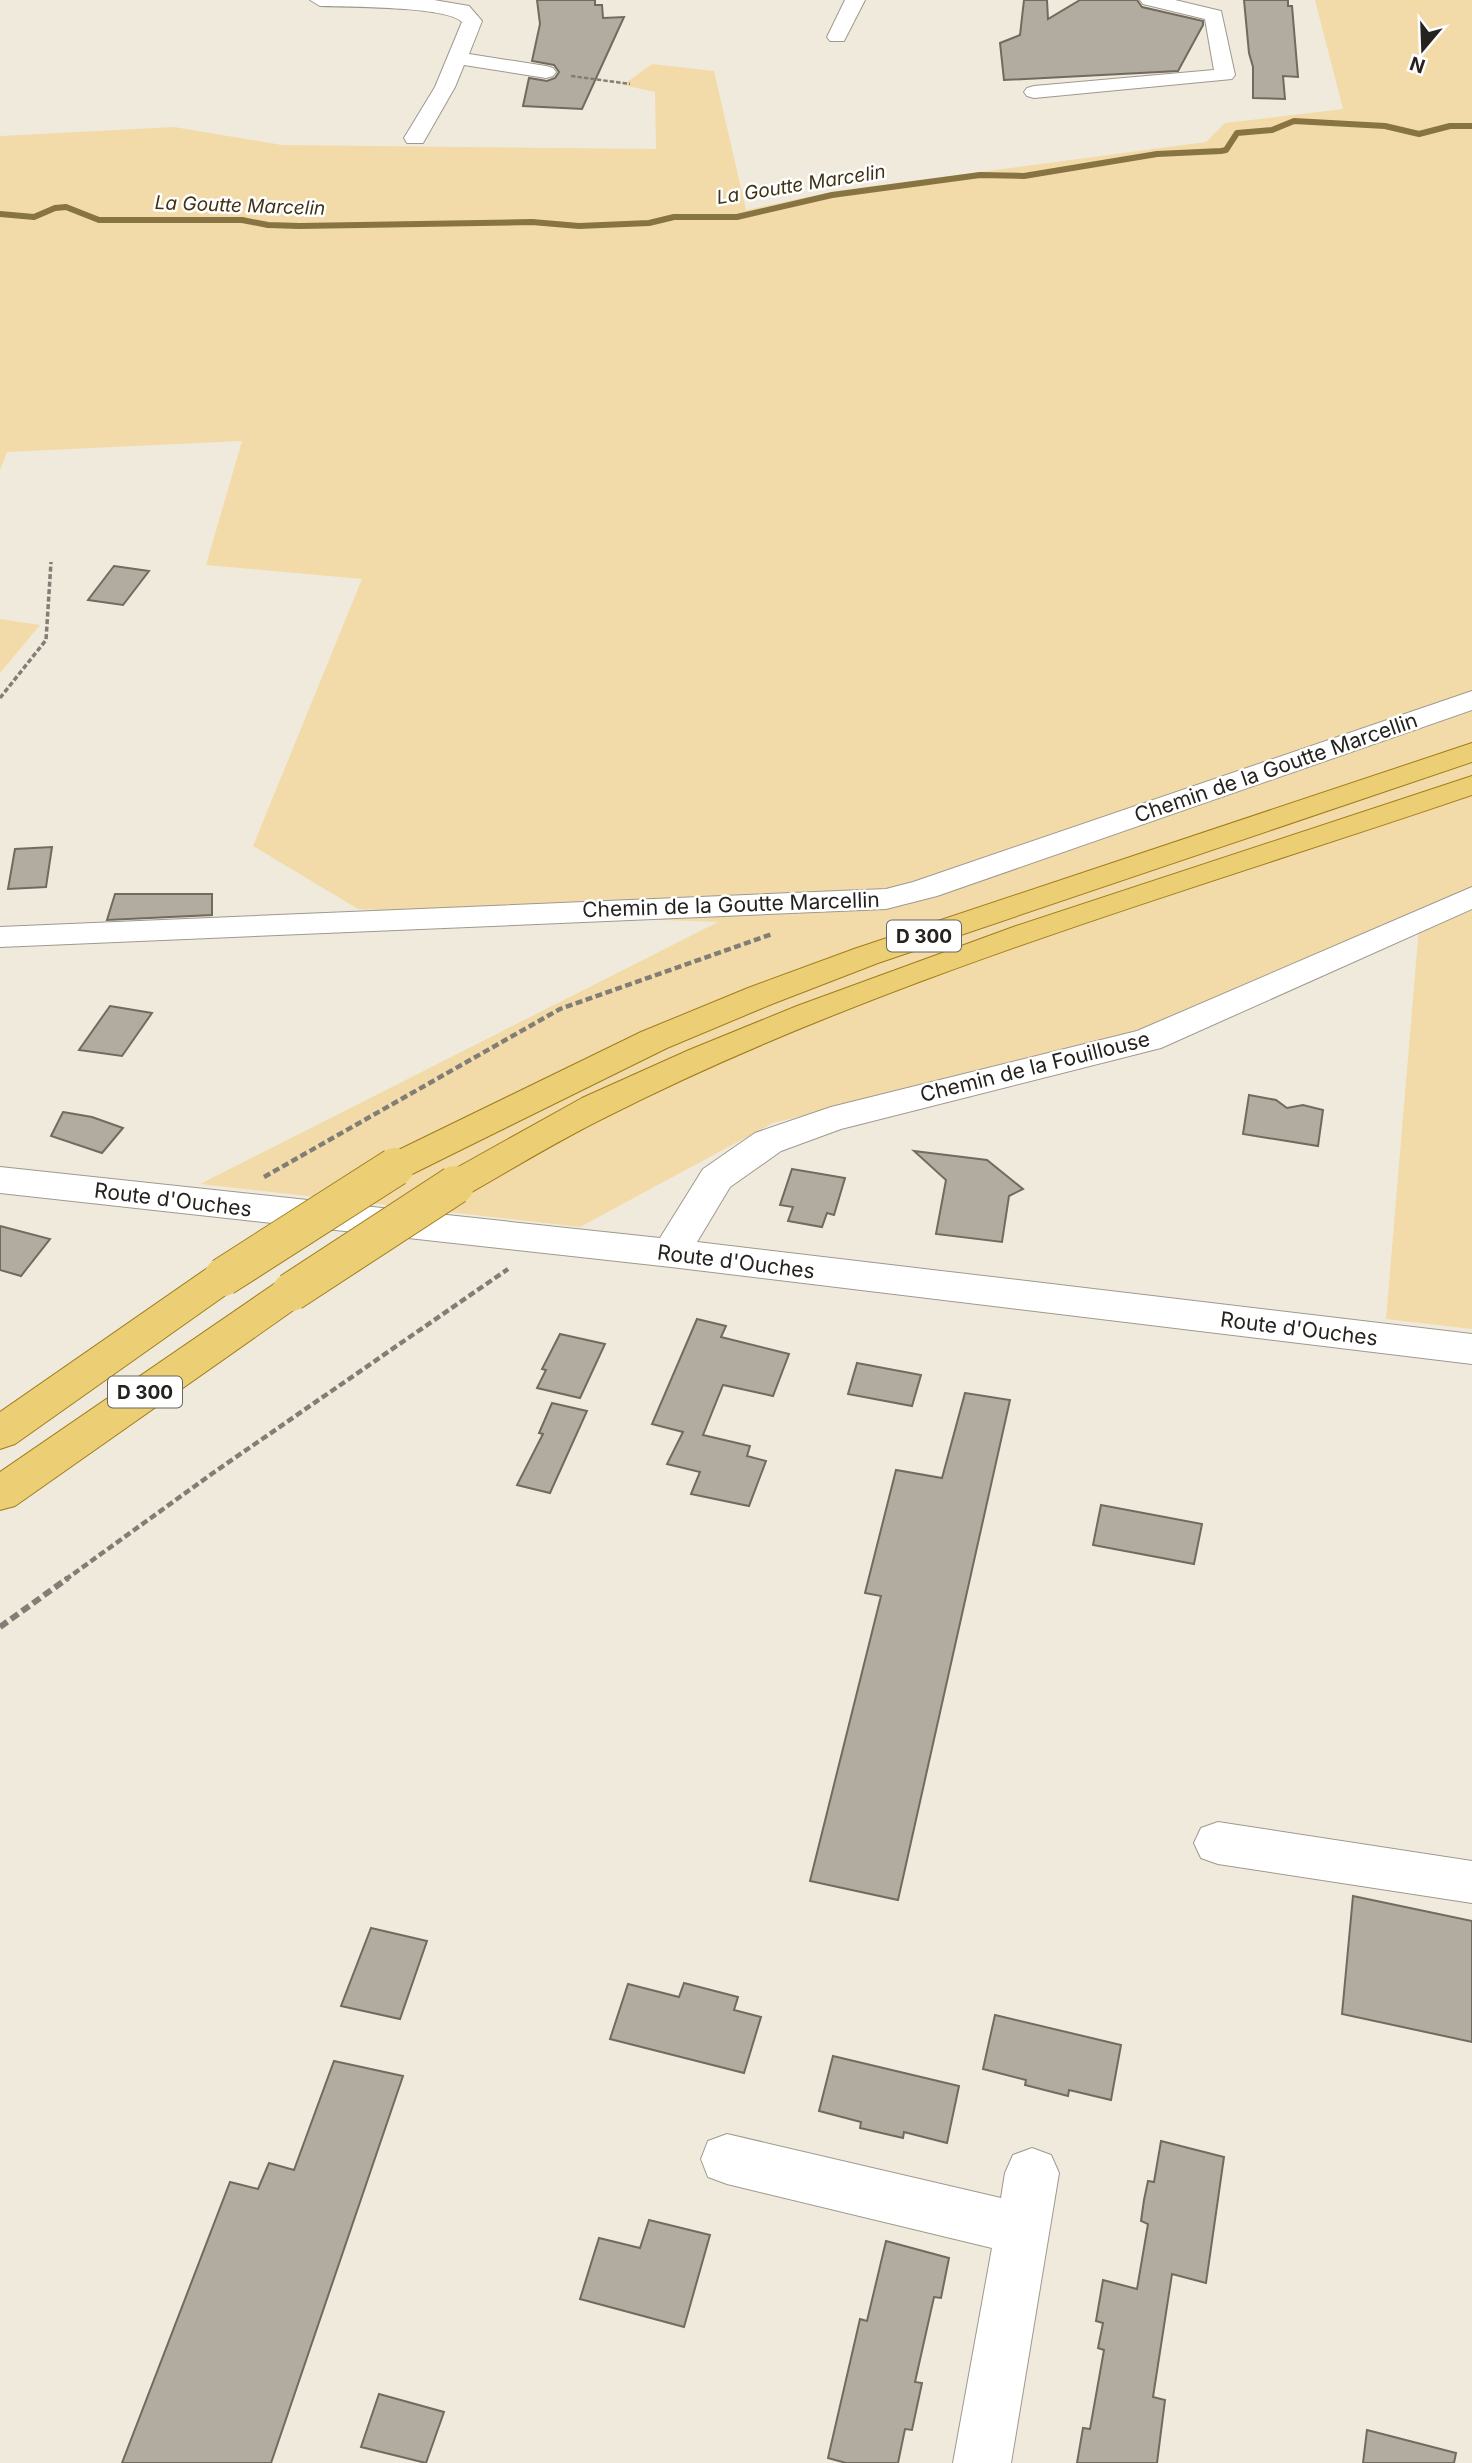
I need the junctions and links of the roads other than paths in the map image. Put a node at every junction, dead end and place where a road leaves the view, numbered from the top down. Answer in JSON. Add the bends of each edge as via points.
{"nodes":[{"id":1,"x":320,"y":0,"type":"edge"},
{"id":2,"x":349,"y":0,"type":"edge"},
{"id":3,"x":855,"y":0,"type":"edge"},
{"id":4,"x":1150,"y":0,"type":"edge"},
{"id":5,"x":471,"y":6,"type":"edge"},
{"id":6,"x":837,"y":37,"type":"dead end"},
{"id":7,"x":457,"y":58,"type":"junction"},
{"id":8,"x":546,"y":72,"type":"road end"},
{"id":9,"x":1034,"y":92,"type":"dead end"},
{"id":10,"x":415,"y":138,"type":"dead end"},
{"id":11,"x":1472,"y":700,"type":"edge"},
{"id":12,"x":1472,"y":752,"type":"edge"},
{"id":13,"x":1472,"y":785,"type":"edge"},
{"id":14,"x":1472,"y":897,"type":"edge"},
{"id":15,"x":0,"y":937,"type":"edge"},
{"id":16,"x":0,"y":1180,"type":"edge"},
{"id":17,"x":671,"y":1253,"type":"junction"},
{"id":18,"x":1472,"y":1349,"type":"edge"},
{"id":19,"x":0,"y":1433,"type":"edge"},
{"id":20,"x":0,"y":1494,"type":"edge"},
{"id":21,"x":1218,"y":1843,"type":"dead end"},
{"id":22,"x":1472,"y":1882,"type":"edge"},
{"id":23,"x":727,"y":2159,"type":"dead end"},
{"id":24,"x":1032,"y":2172,"type":"dead end"},
{"id":25,"x":1022,"y":2229,"type":"junction"},
{"id":26,"x":982,"y":2463,"type":"edge"}],
"edges":[{"from":1,"to":2,"type":"street"},
{"from":2,"to":5,"type":"street"},
{"from":3,"to":6,"type":"street"},
{"from":4,"to":9,"type":"street","via":[[1214,15],[1225,75]]},
{"from":5,"to":7,"type":"street","via":[[472,21]]},
{"from":7,"to":8,"type":"street"},
{"from":7,"to":10,"type":"street"},
{"from":11,"to":15,"type":"street","name":"Chemin de la Goutte Marcellin","via":[[886,899]]},
{"from":12,"to":19,"type":"main road","number":"D 300","bridge":true,"via":[[892,947],[654,1040],[395,1167],[223,1277]]},
{"from":13,"to":20,"type":"main road","number":"D 300","bridge":true,"via":[[922,969],[593,1108],[455,1185],[291,1292]]},
{"from":14,"to":17,"type":"street","name":"Chemin de la Fouillouse","via":[[1148,1040],[831,1119],[768,1142],[716,1178]]},
{"from":16,"to":17,"type":"street","name":"Route d'Ouches"},
{"from":17,"to":18,"type":"street","name":"Route d'Ouches"},
{"from":21,"to":22,"type":"street"},
{"from":23,"to":25,"type":"street"},
{"from":24,"to":25,"type":"street"},
{"from":25,"to":26,"type":"street"}]}
